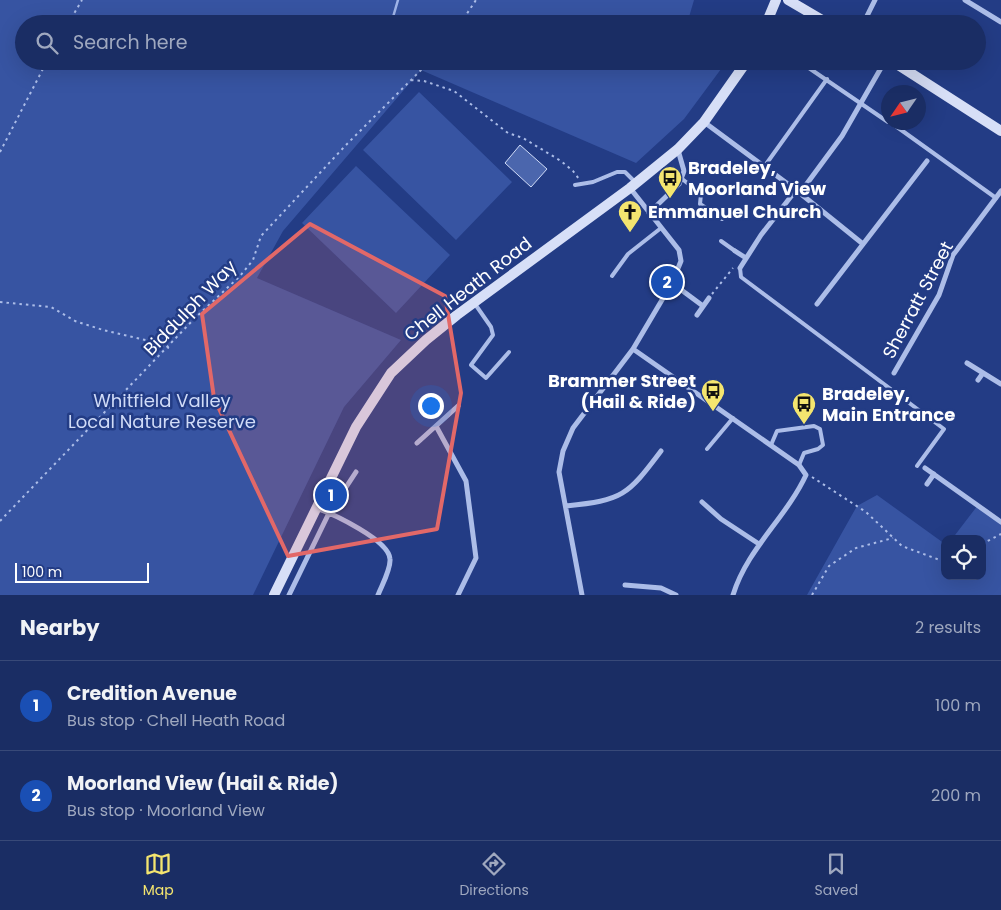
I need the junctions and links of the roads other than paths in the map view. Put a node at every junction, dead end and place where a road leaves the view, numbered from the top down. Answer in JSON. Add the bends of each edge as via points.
{"nodes":[{"id":1,"x":776,"y":0,"type":"edge"},
{"id":2,"x":788,"y":0,"type":"edge"},
{"id":3,"x":875,"y":0,"type":"edge"},
{"id":4,"x":965,"y":0,"type":"edge"},
{"id":5,"x":770,"y":15,"type":"edge"},
{"id":6,"x":814,"y":15,"type":"edge"},
{"id":7,"x":868,"y":15,"type":"edge"},
{"id":8,"x":1001,"y":22,"type":"edge"},
{"id":9,"x":741,"y":70,"type":"edge"},
{"id":10,"x":813,"y":70,"type":"edge"},
{"id":11,"x":880,"y":70,"type":"edge"},
{"id":12,"x":906,"y":70,"type":"edge"},
{"id":13,"x":827,"y":79,"type":"junction"},
{"id":14,"x":862,"y":102,"type":"junction"},
{"id":15,"x":881,"y":116,"type":"edge"},
{"id":16,"x":704,"y":122,"type":"junction"},
{"id":17,"x":900,"y":130,"type":"edge"},
{"id":18,"x":1001,"y":131,"type":"edge"},
{"id":19,"x":678,"y":149,"type":"junction"},
{"id":20,"x":927,"y":161,"type":"dead end"},
{"id":21,"x":764,"y":166,"type":"junction"},
{"id":22,"x":681,"y":178,"type":"junction"},
{"id":23,"x":575,"y":185,"type":"dead end"},
{"id":24,"x":633,"y":185,"type":"junction"},
{"id":25,"x":1001,"y":191,"type":"edge"},
{"id":26,"x":798,"y":192,"type":"junction"},
{"id":27,"x":996,"y":198,"type":"junction"},
{"id":28,"x":649,"y":212,"type":"junction"},
{"id":29,"x":722,"y":219,"type":"dead end"},
{"id":30,"x":661,"y":228,"type":"junction"},
{"id":31,"x":722,"y":241,"type":"dead end"},
{"id":32,"x":863,"y":244,"type":"junction"},
{"id":33,"x":735,"y":251,"type":"joint"},
{"id":34,"x":746,"y":258,"type":"junction"},
{"id":35,"x":740,"y":268,"type":"joint"},
{"id":36,"x":612,"y":276,"type":"dead end"},
{"id":37,"x":672,"y":283,"type":"junction"},
{"id":38,"x":709,"y":298,"type":"road end"},
{"id":39,"x":474,"y":302,"type":"junction"},
{"id":40,"x":817,"y":304,"type":"dead end"},
{"id":41,"x":703,"y":306,"type":"junction"},
{"id":42,"x":697,"y":315,"type":"dead end"},
{"id":43,"x":633,"y":349,"type":"junction"},
{"id":44,"x":509,"y":352,"type":"dead end"},
{"id":45,"x":967,"y":363,"type":"dead end"},
{"id":46,"x":894,"y":373,"type":"dead end"},
{"id":47,"x":983,"y":373,"type":"junction"},
{"id":48,"x":978,"y":380,"type":"dead end"},
{"id":49,"x":1001,"y":384,"type":"edge"},
{"id":50,"x":458,"y":406,"type":"dead end"},
{"id":51,"x":733,"y":418,"type":"junction"},
{"id":52,"x":436,"y":426,"type":"junction"},
{"id":53,"x":417,"y":443,"type":"dead end"},
{"id":54,"x":771,"y":445,"type":"junction"},
{"id":55,"x":707,"y":449,"type":"dead end"},
{"id":56,"x":661,"y":451,"type":"dead end"},
{"id":57,"x":799,"y":465,"type":"junction"},
{"id":58,"x":917,"y":466,"type":"dead end"},
{"id":59,"x":925,"y":468,"type":"dead end"},
{"id":60,"x":356,"y":472,"type":"dead end"},
{"id":61,"x":934,"y":474,"type":"junction"},
{"id":62,"x":927,"y":484,"type":"dead end"},
{"id":63,"x":702,"y":502,"type":"dead end"},
{"id":64,"x":566,"y":506,"type":"junction"},
{"id":65,"x":316,"y":508,"type":"junction"},
{"id":66,"x":329,"y":513,"type":"junction"},
{"id":67,"x":1001,"y":522,"type":"edge"},
{"id":68,"x":759,"y":544,"type":"junction"},
{"id":69,"x":625,"y":585,"type":"dead end"},
{"id":70,"x":274,"y":595,"type":"edge"},
{"id":71,"x":289,"y":595,"type":"edge"},
{"id":72,"x":378,"y":595,"type":"edge"},
{"id":73,"x":458,"y":595,"type":"edge"},
{"id":74,"x":582,"y":595,"type":"edge"},
{"id":75,"x":676,"y":595,"type":"edge"},
{"id":76,"x":733,"y":595,"type":"edge"}],
"edges":[{"from":1,"to":5,"type":"street"},
{"from":2,"to":6,"type":"street"},
{"from":3,"to":7,"type":"street"},
{"from":4,"to":8,"type":"street"},
{"from":9,"to":16,"type":"street","name":"Chell Heath Road"},
{"from":10,"to":13,"type":"lane"},
{"from":11,"to":14,"type":"street"},
{"from":12,"to":18,"type":"street"},
{"from":13,"to":14,"type":"lane"},
{"from":13,"to":21,"type":"lane"},
{"from":14,"to":15,"type":"lane"},
{"from":14,"to":26,"type":"street","via":[[842,136]]},
{"from":16,"to":19,"type":"street","name":"Chell Heath Road"},
{"from":16,"to":21,"type":"street"},
{"from":17,"to":27,"type":"lane"},
{"from":19,"to":22,"type":"street","via":[[684,171]]},
{"from":19,"to":24,"type":"street","name":"Chell Heath Road"},
{"from":20,"to":32,"type":"street"},
{"from":21,"to":26,"type":"street"},
{"from":22,"to":28,"type":"street","via":[[679,184]]},
{"from":22,"to":29,"type":"lane","via":[[701,194],[700,204]]},
{"from":23,"to":24,"type":"lane","via":[[617,172],[625,172]]},
{"from":24,"to":28,"type":"street"},
{"from":24,"to":39,"type":"street","name":"Chell Heath Road"},
{"from":25,"to":27,"type":"street","name":"Sherratt Street"},
{"from":26,"to":32,"type":"street"},
{"from":26,"to":34,"type":"street"},
{"from":27,"to":46,"type":"street","name":"Sherratt Street","via":[[953,255],[939,295]]},
{"from":28,"to":30,"type":"street"},
{"from":30,"to":36,"type":"lane","via":[[628,254]]},
{"from":30,"to":37,"type":"street","via":[[679,250],[681,261]]},
{"from":31,"to":33,"type":"lane"},
{"from":32,"to":40,"type":"street"},
{"from":33,"to":34,"type":"street"},
{"from":34,"to":35,"type":"street"},
{"from":35,"to":58,"type":"lane","via":[[741,277],[944,429]]},
{"from":37,"to":41,"type":"street"},
{"from":37,"to":43,"type":"street"},
{"from":38,"to":41,"type":"street"},
{"from":39,"to":44,"type":"lane","via":[[493,335],[471,365],[486,378]]},
{"from":39,"to":65,"type":"street","name":"Chell Heath Road","via":[[391,373],[356,427]]},
{"from":41,"to":42,"type":"street"},
{"from":43,"to":51,"type":"street"},
{"from":43,"to":64,"type":"street","via":[[573,428],[566,444],[559,472]]},
{"from":45,"to":47,"type":"street"},
{"from":47,"to":48,"type":"street"},
{"from":47,"to":49,"type":"street"},
{"from":50,"to":52,"type":"street"},
{"from":51,"to":54,"type":"street"},
{"from":51,"to":55,"type":"lane"},
{"from":52,"to":53,"type":"street"},
{"from":52,"to":73,"type":"street","via":[[466,481],[476,558]]},
{"from":54,"to":57,"type":"street"},
{"from":54,"to":57,"type":"lane","via":[[776,432],[814,426],[820,429],[823,444],[804,453]]},
{"from":56,"to":64,"type":"street","via":[[636,484],[620,496],[598,503]]},
{"from":57,"to":68,"type":"street","via":[[805,474],[800,490]]},
{"from":59,"to":61,"type":"street"},
{"from":60,"to":66,"type":"street"},
{"from":61,"to":62,"type":"street"},
{"from":61,"to":67,"type":"street"},
{"from":63,"to":68,"type":"street"},
{"from":64,"to":74,"type":"street"},
{"from":65,"to":66,"type":"street"},
{"from":65,"to":70,"type":"street","name":"Chell Heath Road"},
{"from":66,"to":71,"type":"street"},
{"from":66,"to":72,"type":"street","via":[[389,550],[391,560]]},
{"from":68,"to":76,"type":"street"},
{"from":69,"to":75,"type":"street","via":[[661,588]]}]}
